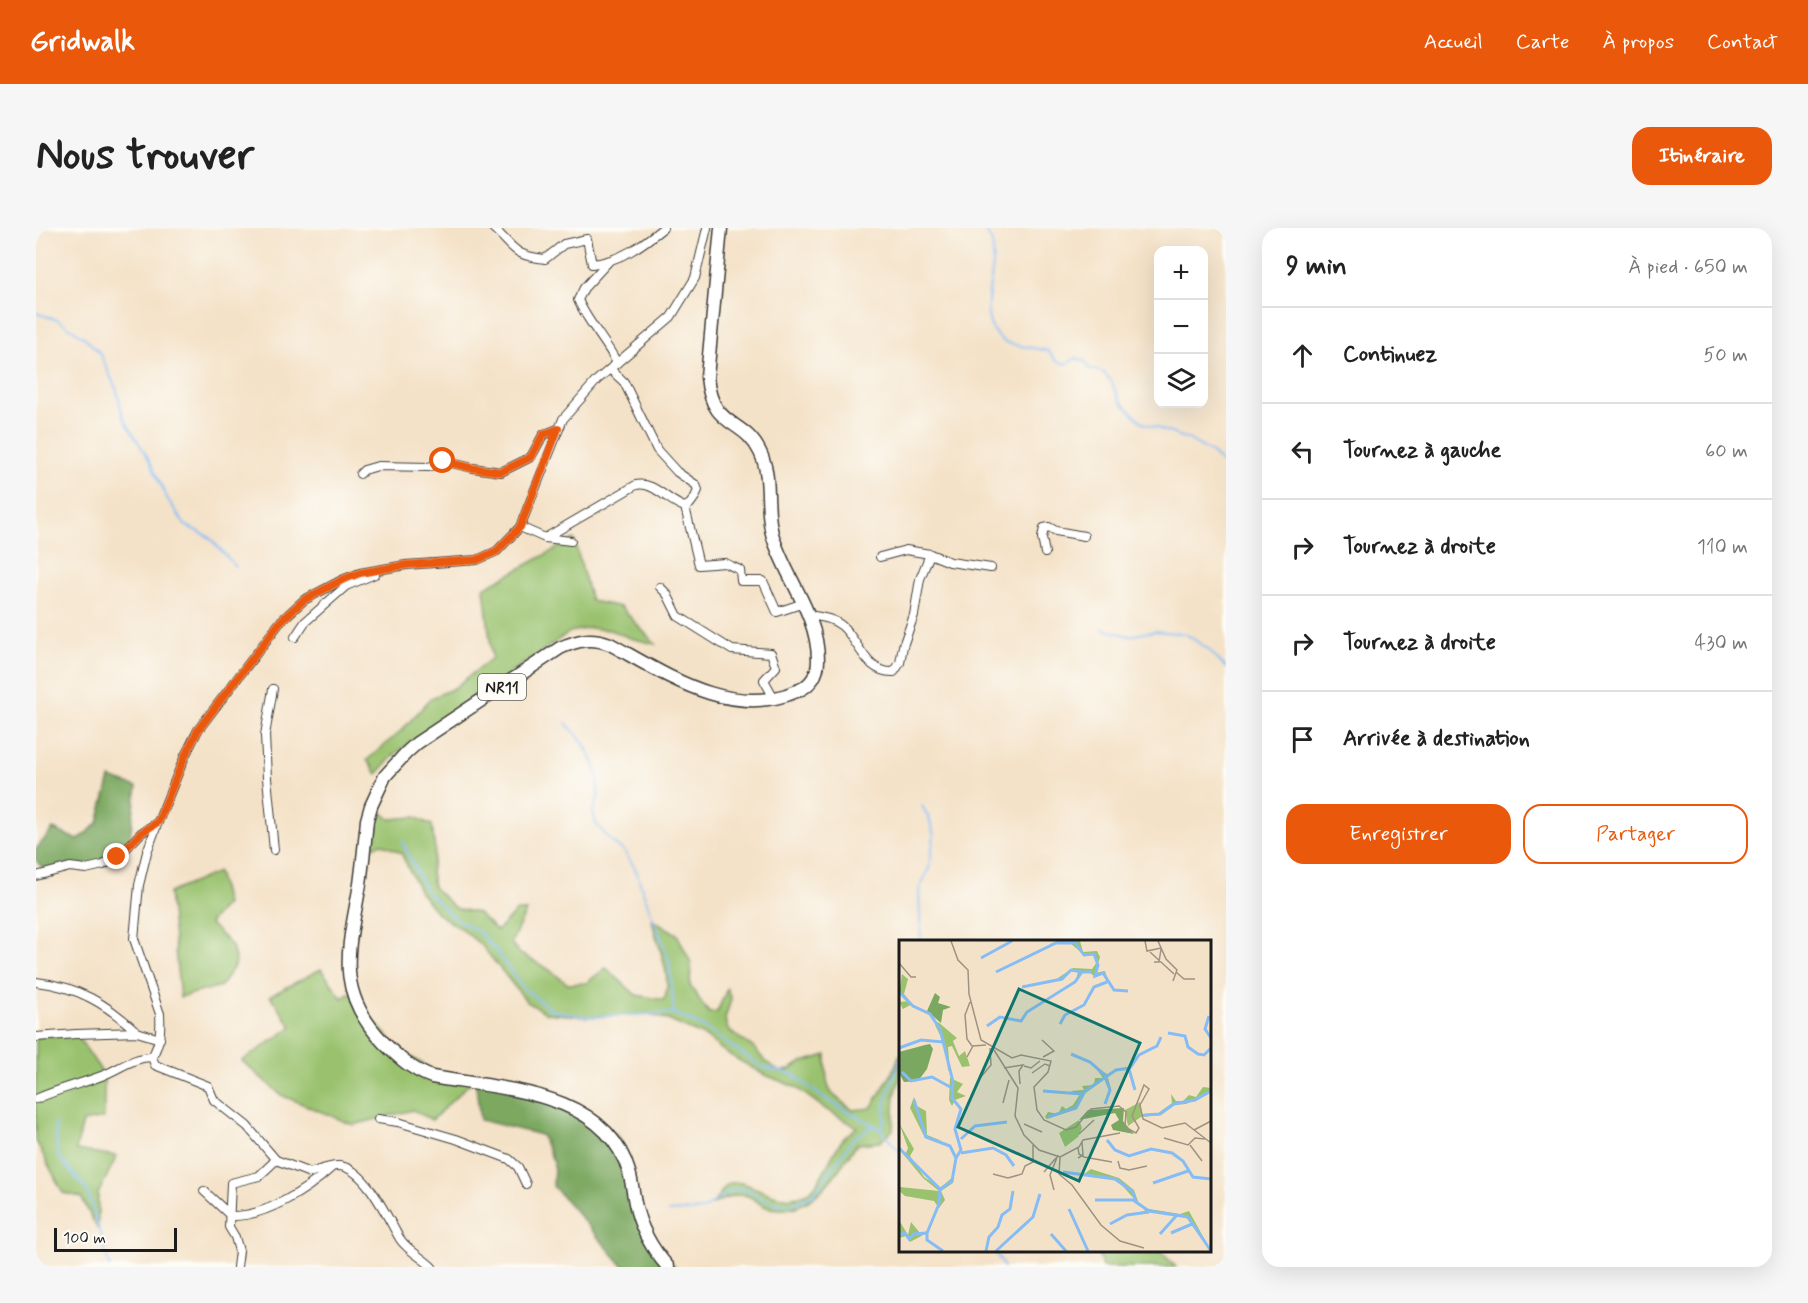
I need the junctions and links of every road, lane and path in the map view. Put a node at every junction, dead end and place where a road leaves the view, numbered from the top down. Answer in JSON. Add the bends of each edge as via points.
{"nodes":[{"id":1,"x":493,"y":228,"type":"edge"},
{"id":2,"x":663,"y":228,"type":"edge"},
{"id":3,"x":707,"y":228,"type":"edge"},
{"id":4,"x":721,"y":228,"type":"edge"},
{"id":5,"x":608,"y":262,"type":"junction"},
{"id":6,"x":616,"y":363,"type":"junction"},
{"id":7,"x":609,"y":369,"type":"junction"},
{"id":8,"x":558,"y":429,"type":"junction"},
{"id":9,"x":360,"y":474,"type":"dead end"},
{"id":10,"x":685,"y":507,"type":"junction"},
{"id":11,"x":520,"y":527,"type":"junction"},
{"id":12,"x":1084,"y":536,"type":"dead end"},
{"id":13,"x":545,"y":538,"type":"junction"},
{"id":14,"x":571,"y":542,"type":"dead end"},
{"id":15,"x":1045,"y":553,"type":"dead end"},
{"id":16,"x":930,"y":554,"type":"junction"},
{"id":17,"x":880,"y":557,"type":"dead end"},
{"id":18,"x":991,"y":568,"type":"dead end"},
{"id":19,"x":385,"y":570,"type":"junction"},
{"id":20,"x":660,"y":587,"type":"dead end"},
{"id":21,"x":807,"y":609,"type":"junction"},
{"id":22,"x":295,"y":638,"type":"dead end"},
{"id":23,"x":273,"y":689,"type":"dead end"},
{"id":24,"x":774,"y":698,"type":"junction"},
{"id":25,"x":158,"y":822,"type":"junction"},
{"id":26,"x":274,"y":850,"type":"dead end"},
{"id":27,"x":36,"y":876,"type":"edge"},
{"id":28,"x":36,"y":982,"type":"edge"},
{"id":29,"x":137,"y":1032,"type":"junction"},
{"id":30,"x":36,"y":1037,"type":"edge"},
{"id":31,"x":160,"y":1039,"type":"junction"},
{"id":32,"x":153,"y":1057,"type":"junction"},
{"id":33,"x":36,"y":1099,"type":"edge"},
{"id":34,"x":378,"y":1119,"type":"dead end"},
{"id":35,"x":276,"y":1160,"type":"junction"},
{"id":36,"x":332,"y":1167,"type":"junction"},
{"id":37,"x":526,"y":1184,"type":"dead end"},
{"id":38,"x":204,"y":1191,"type":"dead end"},
{"id":39,"x":231,"y":1216,"type":"junction"},
{"id":40,"x":237,"y":1267,"type":"edge"},
{"id":41,"x":432,"y":1267,"type":"edge"},
{"id":42,"x":668,"y":1267,"type":"edge"}],
"edges":[{"from":1,"to":5,"type":"street","via":[[512,249],[526,257],[545,259],[564,244],[587,239],[592,264]]},
{"from":2,"to":5,"type":"street","via":[[639,248]]},
{"from":3,"to":6,"type":"street","via":[[695,278],[671,317]]},
{"from":4,"to":21,"type":"highway","number":"NR11","via":[[707,377],[709,393],[721,416],[744,433],[761,453],[772,535]]},
{"from":5,"to":6,"type":"street","via":[[578,300]]},
{"from":6,"to":7,"type":"street"},
{"from":7,"to":8,"type":"street","via":[[581,397]]},
{"from":7,"to":10,"type":"street","via":[[624,382],[657,450],[677,472],[696,485],[695,497]]},
{"from":8,"to":9,"type":"street","via":[[543,435],[531,457],[501,472],[443,461],[429,467],[378,466]]},
{"from":8,"to":11,"type":"street"},
{"from":10,"to":13,"type":"street","via":[[643,483]]},
{"from":10,"to":21,"type":"street","via":[[699,565],[725,563],[740,570],[741,580],[763,581],[777,612]]},
{"from":11,"to":13,"type":"street"},
{"from":11,"to":19,"type":"street","via":[[497,551],[477,560]]},
{"from":12,"to":15,"type":"street","via":[[1044,528]]},
{"from":13,"to":14,"type":"street"},
{"from":16,"to":17,"type":"street","via":[[906,550]]},
{"from":16,"to":18,"type":"street","via":[[950,562]]},
{"from":16,"to":21,"type":"street","via":[[920,579],[900,663],[894,672],[884,672],[872,665],[842,626]]},
{"from":19,"to":22,"type":"street","via":[[346,586],[305,622]]},
{"from":19,"to":25,"type":"street","via":[[342,580],[304,600],[281,621],[198,730]]},
{"from":20,"to":24,"type":"street","via":[[678,616],[732,650],[771,652],[776,667],[764,680]]},
{"from":21,"to":24,"type":"highway","number":"NR11","via":[[817,647],[816,672],[804,688]]},
{"from":23,"to":26,"type":"street","via":[[265,735]]},
{"from":24,"to":42,"type":"highway","number":"NR11","via":[[720,697],[688,686],[610,644],[594,639],[579,641],[560,648],[417,743],[385,776],[368,820],[348,957],[352,995],[363,1017],[393,1052],[420,1072],[457,1082],[518,1090],[572,1108],[597,1124],[617,1145],[627,1164],[646,1237]]},
{"from":25,"to":27,"type":"street","via":[[104,865],[70,867]]},
{"from":25,"to":31,"type":"street","via":[[139,885],[134,939],[159,1014]]},
{"from":28,"to":29,"type":"street","via":[[91,997]]},
{"from":29,"to":30,"type":"street"},
{"from":29,"to":31,"type":"street"},
{"from":31,"to":32,"type":"street"},
{"from":32,"to":33,"type":"street","via":[[141,1057]]},
{"from":32,"to":35,"type":"street","via":[[155,1065],[208,1086],[214,1100],[247,1126]]},
{"from":34,"to":37,"type":"street","via":[[456,1139],[509,1159]]},
{"from":35,"to":36,"type":"street","via":[[310,1173]]},
{"from":35,"to":39,"type":"street","via":[[259,1176],[231,1183]]},
{"from":36,"to":39,"type":"street","via":[[316,1181],[275,1204]]},
{"from":36,"to":41,"type":"street","via":[[345,1167],[357,1176],[385,1210],[401,1241]]},
{"from":38,"to":39,"type":"street"},
{"from":39,"to":40,"type":"street","via":[[229,1227],[239,1251]]}]}
